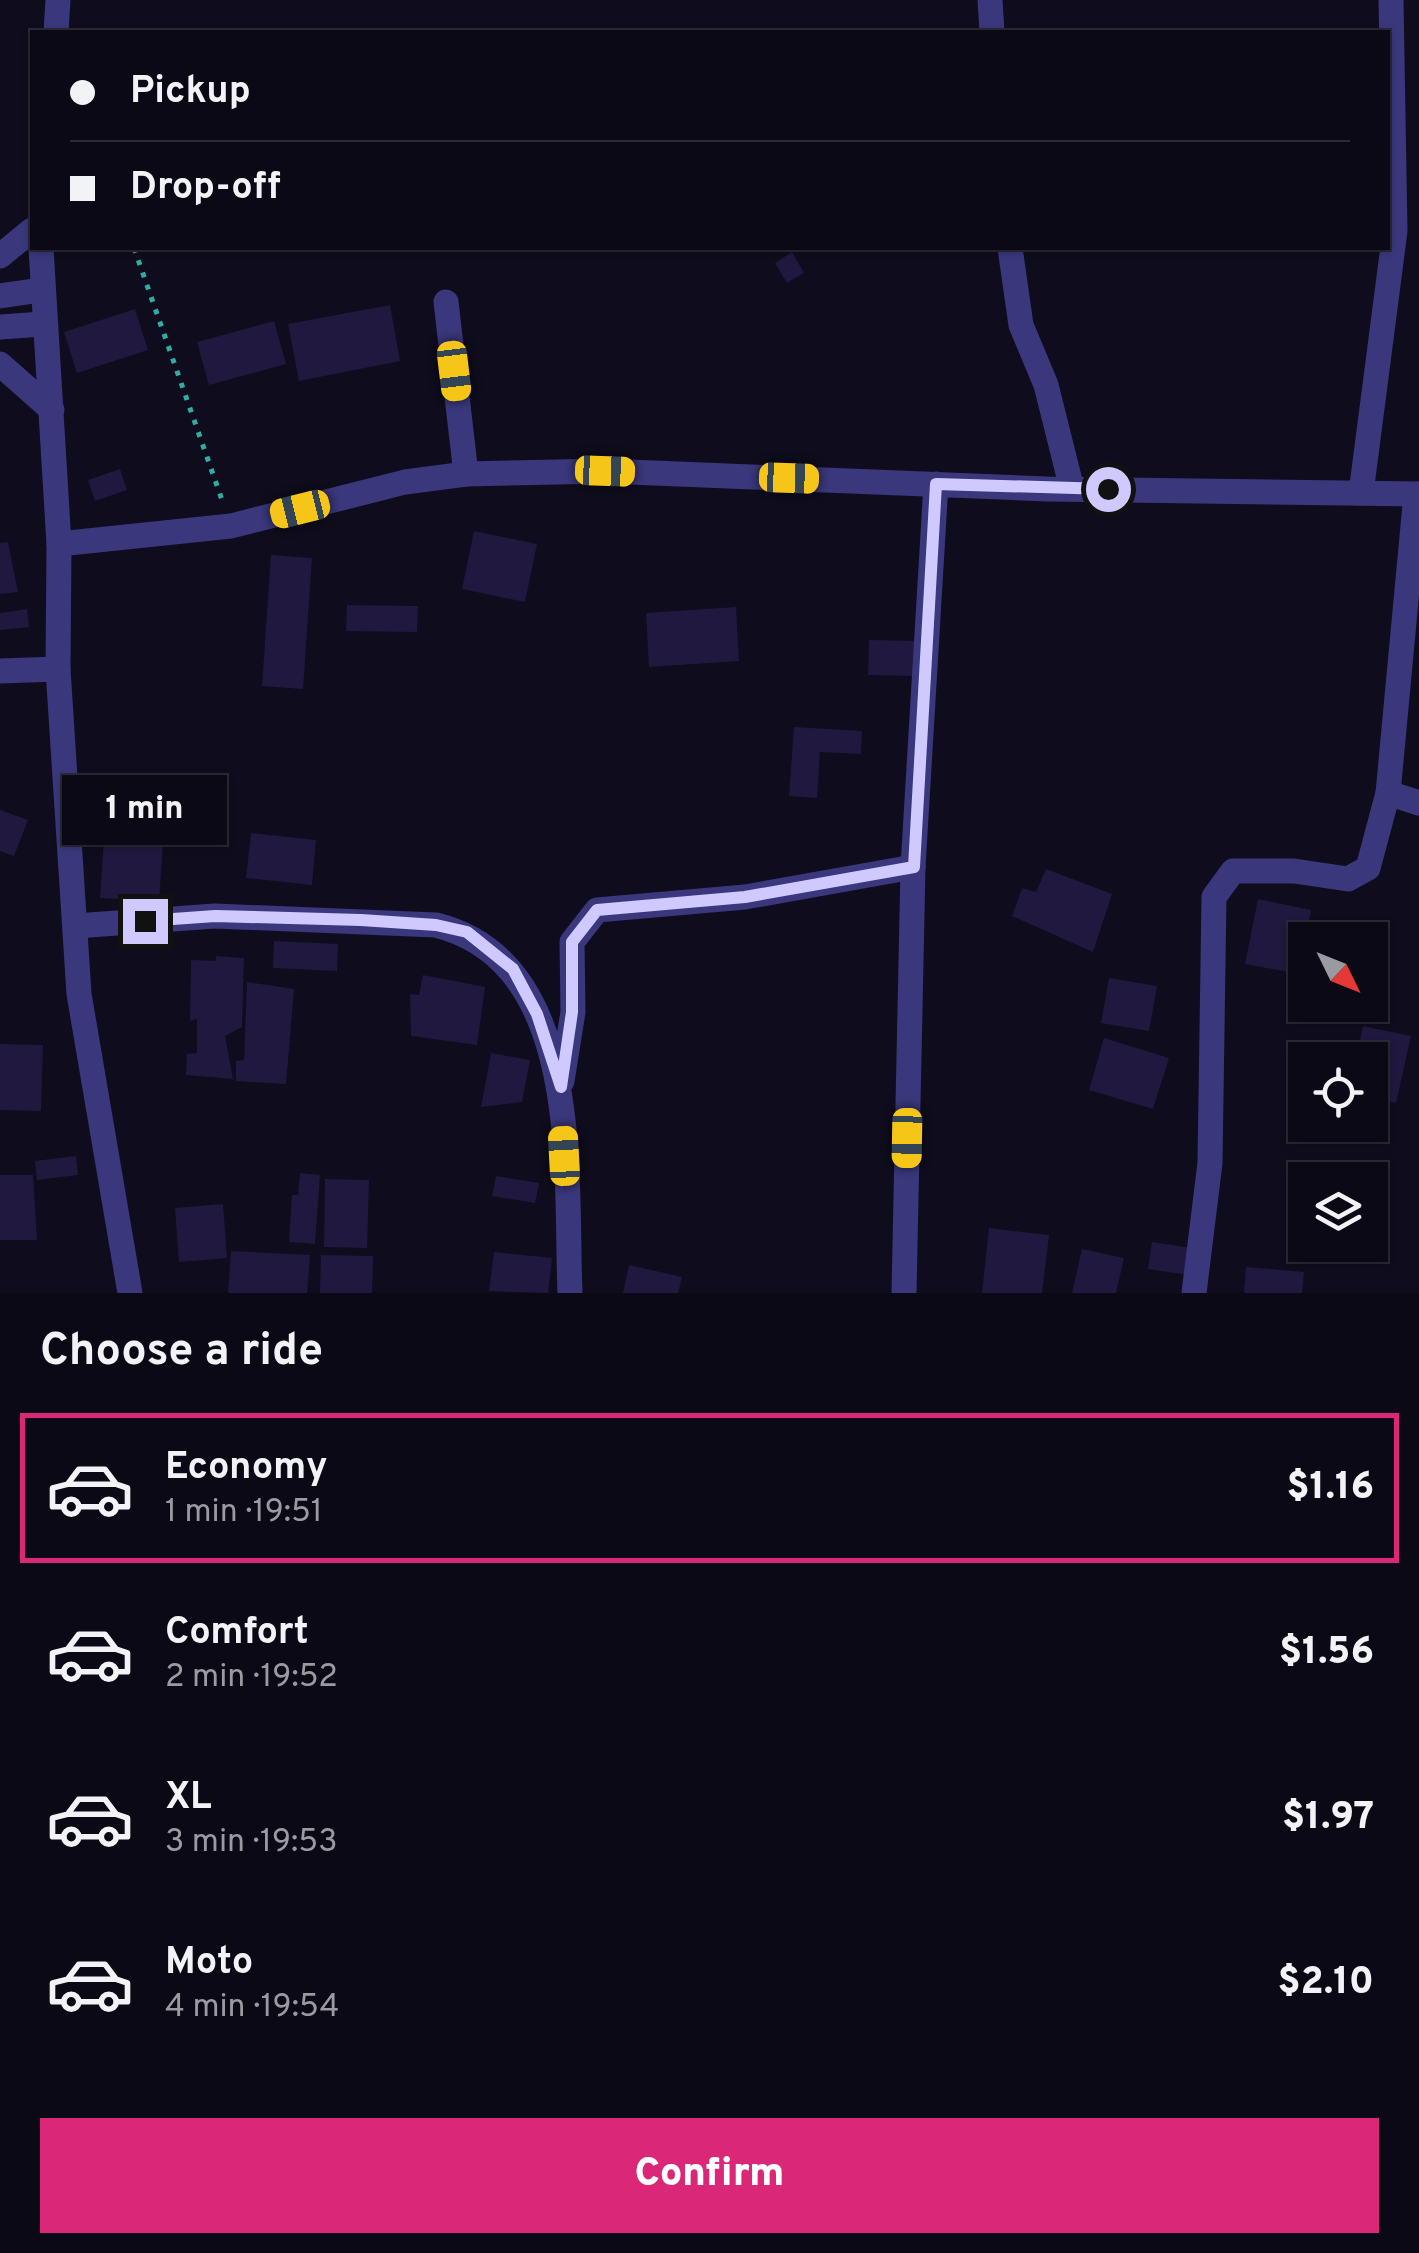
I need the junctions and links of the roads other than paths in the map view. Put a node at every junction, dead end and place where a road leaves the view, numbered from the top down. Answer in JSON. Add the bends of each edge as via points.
{"nodes":[{"id":1,"x":58,"y":0,"type":"edge"},
{"id":2,"x":990,"y":0,"type":"edge"},
{"id":3,"x":1391,"y":0,"type":"edge"},
{"id":4,"x":56,"y":30,"type":"edge"},
{"id":5,"x":992,"y":30,"type":"edge"},
{"id":6,"x":30,"y":232,"type":"edge"},
{"id":7,"x":42,"y":250,"type":"edge"},
{"id":8,"x":1010,"y":250,"type":"edge"},
{"id":9,"x":0,"y":256,"type":"edge"},
{"id":10,"x":41,"y":290,"type":"junction"},
{"id":11,"x":0,"y":296,"type":"edge"},
{"id":12,"x":446,"y":302,"type":"dead end"},
{"id":13,"x":44,"y":324,"type":"junction"},
{"id":14,"x":0,"y":328,"type":"edge"},
{"id":15,"x":0,"y":364,"type":"edge"},
{"id":16,"x":52,"y":410,"type":"junction"},
{"id":17,"x":466,"y":474,"type":"junction"},
{"id":18,"x":936,"y":484,"type":"junction"},
{"id":19,"x":1072,"y":489,"type":"junction"},
{"id":20,"x":1361,"y":493,"type":"junction"},
{"id":21,"x":1418,"y":494,"type":"edge"},
{"id":22,"x":59,"y":544,"type":"junction"},
{"id":23,"x":58,"y":669,"type":"junction"},
{"id":24,"x":0,"y":670,"type":"edge"},
{"id":25,"x":1388,"y":793,"type":"junction"},
{"id":26,"x":1419,"y":802,"type":"edge"},
{"id":27,"x":914,"y":867,"type":"junction"},
{"id":28,"x":75,"y":926,"type":"junction"},
{"id":29,"x":561,"y":1087,"type":"junction"},
{"id":30,"x":130,"y":1293,"type":"edge"},
{"id":31,"x":570,"y":1293,"type":"edge"},
{"id":32,"x":904,"y":1293,"type":"edge"},
{"id":33,"x":1194,"y":1293,"type":"edge"}],
"edges":[{"from":1,"to":4,"type":"street"},
{"from":2,"to":5,"type":"street"},
{"from":3,"to":20,"type":"street","via":[[1395,231]]},
{"from":6,"to":9,"type":"street"},
{"from":7,"to":10,"type":"street"},
{"from":8,"to":19,"type":"street","via":[[1021,325],[1046,384]]},
{"from":10,"to":11,"type":"street"},
{"from":10,"to":13,"type":"street"},
{"from":12,"to":17,"type":"street"},
{"from":13,"to":14,"type":"street"},
{"from":13,"to":16,"type":"street"},
{"from":15,"to":16,"type":"street"},
{"from":16,"to":22,"type":"street"},
{"from":17,"to":18,"type":"street","via":[[605,471]]},
{"from":17,"to":22,"type":"street","via":[[405,482],[231,526]]},
{"from":18,"to":19,"type":"street"},
{"from":18,"to":27,"type":"street"},
{"from":19,"to":20,"type":"street"},
{"from":20,"to":21,"type":"street"},
{"from":21,"to":25,"type":"street"},
{"from":22,"to":23,"type":"street"},
{"from":23,"to":24,"type":"street"},
{"from":23,"to":28,"type":"street"},
{"from":25,"to":26,"type":"street"},
{"from":25,"to":33,"type":"street","via":[[1368,868],[1348,879],[1294,870],[1234,871],[1214,898],[1210,1163]]},
{"from":27,"to":29,"type":"street","via":[[745,897],[597,910],[572,942],[572,1012]]},
{"from":27,"to":32,"type":"street"},
{"from":28,"to":29,"type":"street","via":[[215,916],[467,932],[513,969],[537,1014]]},
{"from":28,"to":30,"type":"street","via":[[79,994]]},
{"from":29,"to":31,"type":"street"}]}
